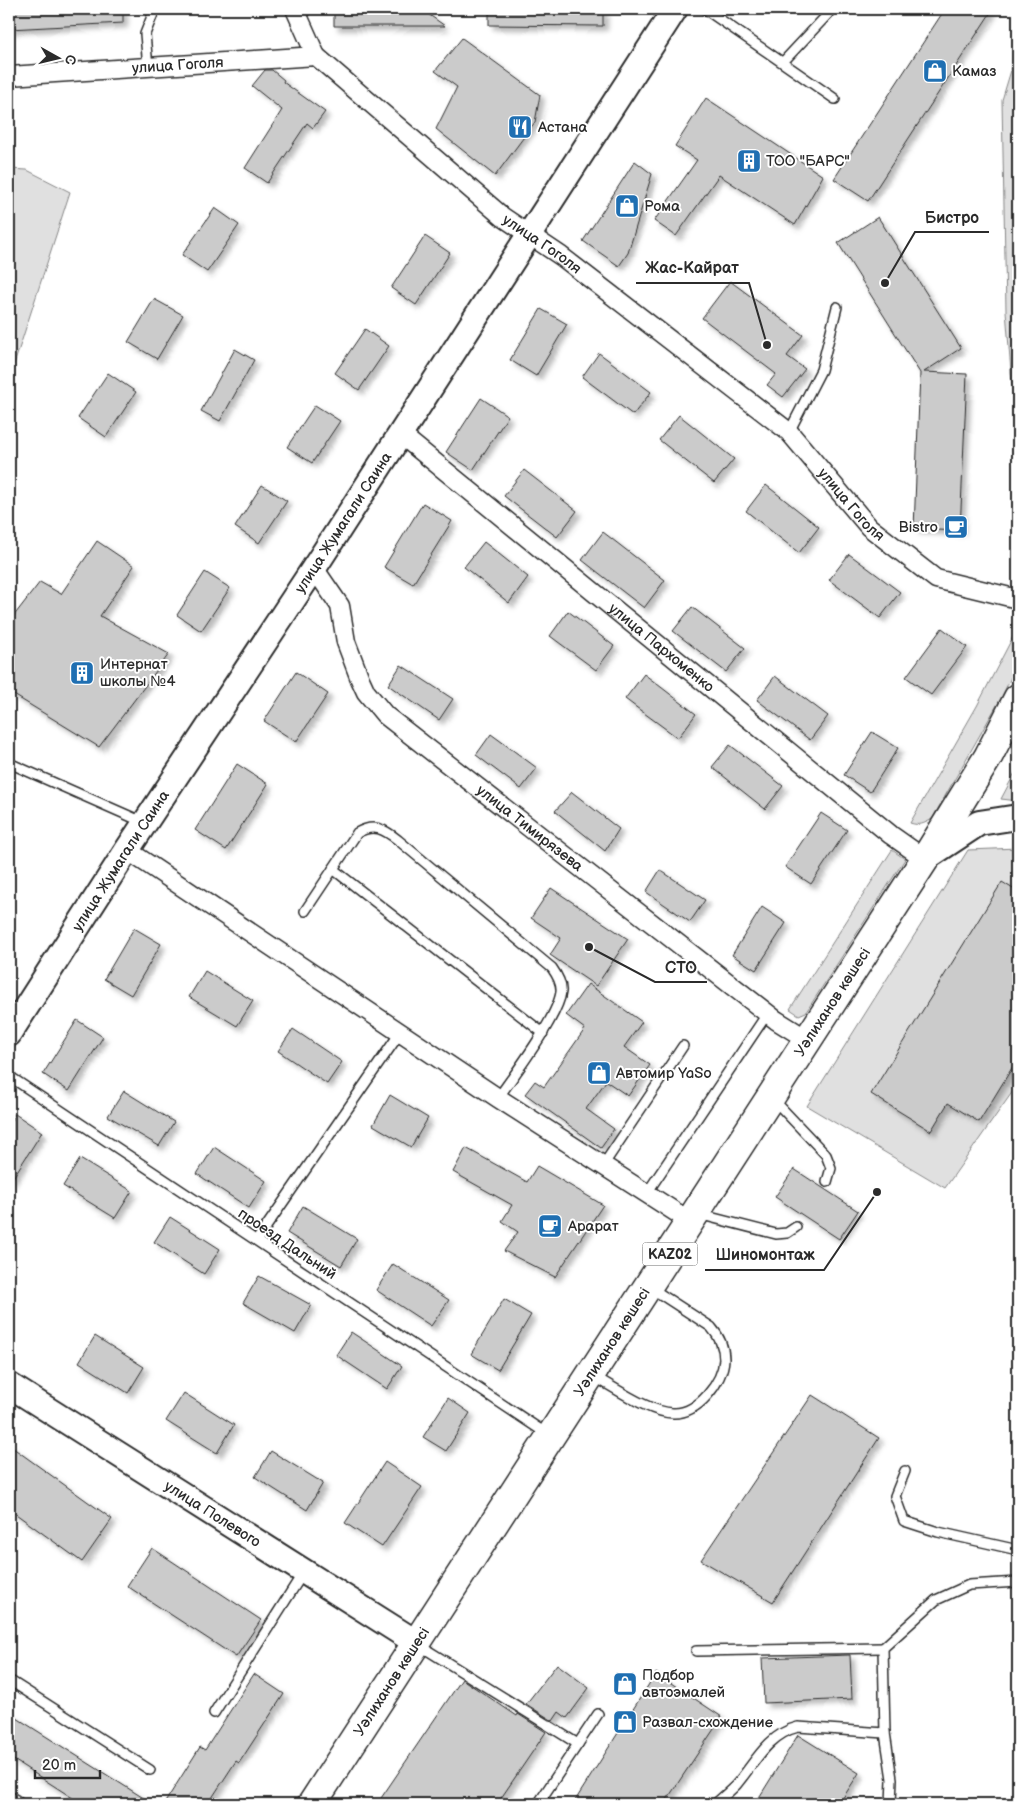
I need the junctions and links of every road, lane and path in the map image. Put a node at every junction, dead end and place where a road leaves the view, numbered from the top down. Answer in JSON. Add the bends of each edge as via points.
{"nodes":[{"id":1,"x":156,"y":9,"type":"edge"},
{"id":2,"x":295,"y":9,"type":"edge"},
{"id":3,"x":675,"y":9,"type":"edge"},
{"id":4,"x":705,"y":9,"type":"edge"},
{"id":5,"x":828,"y":14,"type":"dead end"},
{"id":6,"x":316,"y":56,"type":"junction"},
{"id":7,"x":783,"y":62,"type":"junction"},
{"id":8,"x":148,"y":66,"type":"junction"},
{"id":9,"x":9,"y":76,"type":"edge"},
{"id":10,"x":835,"y":99,"type":"dead end"},
{"id":11,"x":530,"y":233,"type":"junction"},
{"id":12,"x":837,"y":307,"type":"dead end"},
{"id":13,"x":789,"y":432,"type":"junction"},
{"id":14,"x":399,"y":433,"type":"junction"},
{"id":15,"x":314,"y":568,"type":"junction"},
{"id":16,"x":1018,"y":599,"type":"edge"},
{"id":17,"x":1018,"y":698,"type":"edge"},
{"id":18,"x":9,"y":763,"type":"edge"},
{"id":19,"x":1018,"y":817,"type":"edge"},
{"id":20,"x":146,"y":823,"type":"junction"},
{"id":21,"x":127,"y":850,"type":"junction"},
{"id":22,"x":924,"y":859,"type":"junction"},
{"id":23,"x":333,"y":869,"type":"junction"},
{"id":24,"x":305,"y":912,"type":"dead end"},
{"id":25,"x":767,"y":1014,"type":"junction"},
{"id":26,"x":400,"y":1033,"type":"junction"},
{"id":27,"x":542,"y":1033,"type":"junction"},
{"id":28,"x":9,"y":1034,"type":"edge"},
{"id":29,"x":808,"y":1040,"type":"junction"},
{"id":30,"x":683,"y":1046,"type":"dead end"},
{"id":31,"x":9,"y":1076,"type":"edge"},
{"id":32,"x":772,"y":1097,"type":"junction"},
{"id":33,"x":498,"y":1098,"type":"junction"},
{"id":34,"x":604,"y":1164,"type":"junction"},
{"id":35,"x":827,"y":1182,"type":"dead end"},
{"id":36,"x":647,"y":1193,"type":"junction"},
{"id":37,"x":693,"y":1218,"type":"junction"},
{"id":38,"x":796,"y":1227,"type":"dead end"},
{"id":39,"x":257,"y":1240,"type":"junction"},
{"id":40,"x":648,"y":1286,"type":"junction"},
{"id":41,"x":591,"y":1374,"type":"junction"},
{"id":42,"x":9,"y":1385,"type":"edge"},
{"id":43,"x":550,"y":1436,"type":"junction"},
{"id":44,"x":905,"y":1471,"type":"dead end"},
{"id":45,"x":1018,"y":1550,"type":"edge"},
{"id":46,"x":304,"y":1571,"type":"junction"},
{"id":47,"x":1018,"y":1582,"type":"edge"},
{"id":48,"x":417,"y":1643,"type":"junction"},
{"id":49,"x":883,"y":1648,"type":"junction"},
{"id":50,"x":696,"y":1651,"type":"dead end"},
{"id":51,"x":9,"y":1680,"type":"edge"},
{"id":52,"x":214,"y":1713,"type":"dead end"},
{"id":53,"x":598,"y":1714,"type":"dead end"},
{"id":54,"x":885,"y":1732,"type":"junction"},
{"id":55,"x":578,"y":1744,"type":"junction"},
{"id":56,"x":150,"y":1770,"type":"dead end"},
{"id":57,"x":9,"y":1801,"type":"edge"},
{"id":58,"x":14,"y":1804,"type":"edge"},
{"id":59,"x":312,"y":1804,"type":"edge"},
{"id":60,"x":538,"y":1804,"type":"edge"},
{"id":61,"x":715,"y":1804,"type":"edge"},
{"id":62,"x":891,"y":1804,"type":"edge"}],
"edges":[{"from":1,"to":8,"type":"lane","via":[[145,34]]},
{"from":2,"to":6,"type":"street"},
{"from":3,"to":11,"type":"street","name":"улица Жумагали Саина"},
{"from":4,"to":7,"type":"lane"},
{"from":5,"to":7,"type":"lane"},
{"from":6,"to":8,"type":"street","name":"улица Гоголя"},
{"from":6,"to":11,"type":"street","name":"улица Гоголя","via":[[503,217]]},
{"from":7,"to":10,"type":"lane"},
{"from":8,"to":9,"type":"street","name":"улица Гоголя"},
{"from":11,"to":13,"type":"street","name":"улица Гоголя"},
{"from":11,"to":14,"type":"street","name":"улица Жумагали Саина"},
{"from":12,"to":13,"type":"lane","via":[[821,370]]},
{"from":13,"to":16,"type":"street","name":"улица Гоголя","via":[[869,527],[936,579]]},
{"from":14,"to":15,"type":"street","name":"улица Жумагали Саина"},
{"from":14,"to":22,"type":"street","name":"улица Пархоменко"},
{"from":15,"to":20,"type":"street","name":"улица Жумагали Саина"},
{"from":15,"to":25,"type":"street","name":"улица Тимирязева","via":[[340,606],[346,642],[360,679],[374,703],[386,715]]},
{"from":17,"to":22,"type":"highway","name":"Уәлиханов көшесі","number":"KАZ02","via":[[988,757]]},
{"from":18,"to":20,"type":"lane"},
{"from":19,"to":22,"type":"street","via":[[979,824]]},
{"from":20,"to":21,"type":"street","name":"улица Жумагали Саина"},
{"from":21,"to":26,"type":"street"},
{"from":21,"to":28,"type":"street","name":"улица Жумагали Саина"},
{"from":22,"to":29,"type":"highway","name":"Уәлиханов көшесі","number":"KАZ02"},
{"from":23,"to":24,"type":"lane"},
{"from":23,"to":27,"type":"lane"},
{"from":23,"to":27,"type":"lane","via":[[357,833],[378,827],[391,834],[552,968],[561,983],[562,992]]},
{"from":25,"to":29,"type":"street","name":"улица Тимирязева"},
{"from":25,"to":36,"type":"lane"},
{"from":26,"to":33,"type":"street"},
{"from":26,"to":39,"type":"lane"},
{"from":27,"to":33,"type":"lane"},
{"from":29,"to":32,"type":"highway","name":"Уәлиханов көшесі","number":"KАZ02"},
{"from":30,"to":34,"type":"lane"},
{"from":31,"to":39,"type":"lane","name":"проезд Дальний"},
{"from":32,"to":35,"type":"lane","via":[[826,1155],[831,1168]]},
{"from":32,"to":37,"type":"highway","name":"Уәлиханов көшесі","number":"KАZ02"},
{"from":33,"to":34,"type":"street"},
{"from":34,"to":36,"type":"street"},
{"from":36,"to":37,"type":"street"},
{"from":37,"to":38,"type":"lane","via":[[776,1234],[787,1234]]},
{"from":37,"to":40,"type":"highway","name":"Уәлиханов көшесі","number":"KАZ02"},
{"from":39,"to":43,"type":"lane","name":"проезд Дальний"},
{"from":40,"to":41,"type":"highway","name":"Уәлиханов көшесі","number":"KАZ02"},
{"from":40,"to":41,"type":"lane","via":[[711,1327],[718,1335],[724,1358],[722,1370],[702,1402],[685,1412],[658,1410]]},
{"from":41,"to":43,"type":"highway","name":"Уәлиханов көшесі","number":"KАZ02"},
{"from":42,"to":46,"type":"street","name":"улица Полевого"},
{"from":43,"to":48,"type":"highway","name":"Уәлиханов көшесі","number":"KАZ02"},
{"from":44,"to":45,"type":"lane","via":[[895,1496],[904,1521]]},
{"from":46,"to":48,"type":"street","name":"улица Полевого"},
{"from":46,"to":52,"type":"lane"},
{"from":47,"to":49,"type":"lane","via":[[969,1585],[936,1600]]},
{"from":48,"to":55,"type":"lane"},
{"from":48,"to":59,"type":"highway","name":"Уәлиханов көшесі","number":"KАZ02"},
{"from":49,"to":50,"type":"lane"},
{"from":49,"to":54,"type":"lane"},
{"from":51,"to":56,"type":"lane"},
{"from":53,"to":55,"type":"lane"},
{"from":54,"to":61,"type":"lane","via":[[798,1727],[788,1730],[771,1742],[734,1787]]},
{"from":54,"to":62,"type":"lane","via":[[892,1779]]},
{"from":55,"to":60,"type":"lane"},
{"from":57,"to":58,"type":"street"}]}
